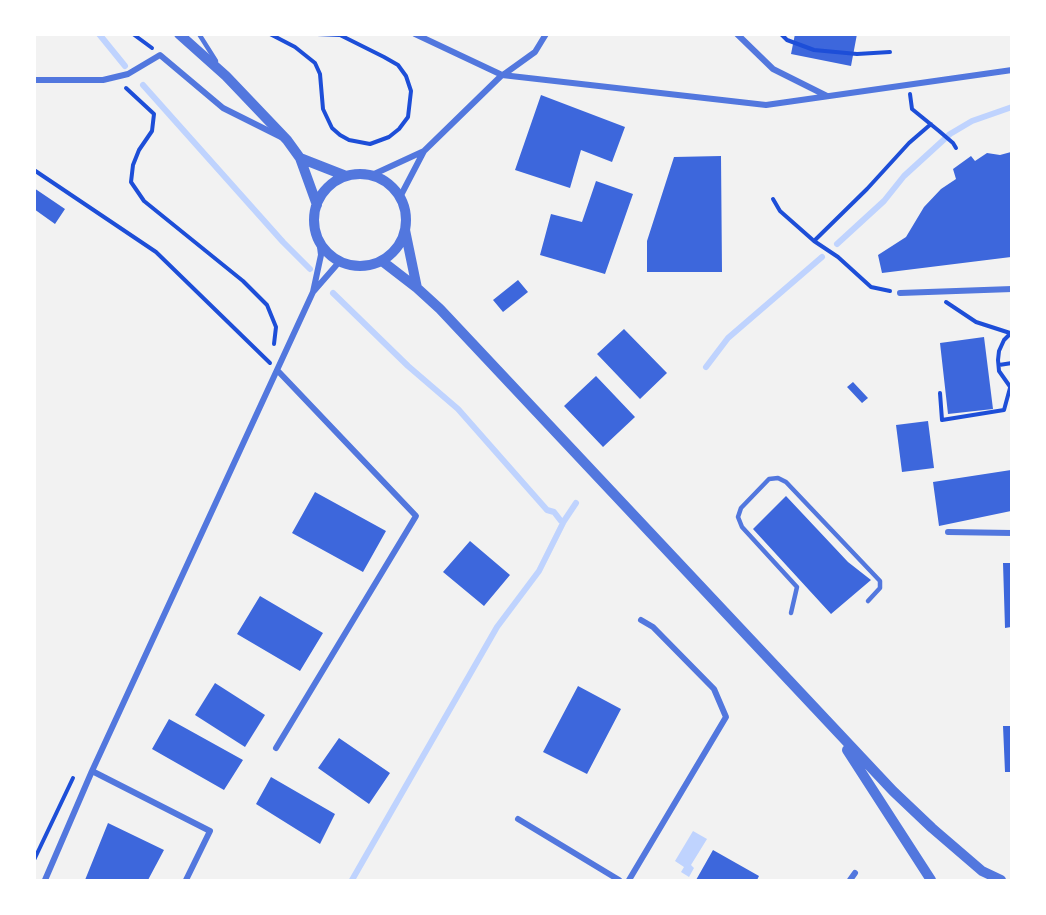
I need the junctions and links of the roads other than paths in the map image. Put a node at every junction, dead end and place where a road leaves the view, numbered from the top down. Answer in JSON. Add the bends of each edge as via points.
{"nodes":[{"id":1,"x":179,"y":34,"type":"edge"},
{"id":2,"x":199,"y":34,"type":"edge"},
{"id":3,"x":415,"y":34,"type":"edge"},
{"id":4,"x":546,"y":34,"type":"edge"},
{"id":5,"x":737,"y":34,"type":"edge"},
{"id":6,"x":1011,"y":70,"type":"edge"},
{"id":7,"x":502,"y":75,"type":"junction"},
{"id":8,"x":226,"y":76,"type":"junction"},
{"id":9,"x":34,"y":80,"type":"edge"},
{"id":10,"x":828,"y":96,"type":"junction"},
{"id":11,"x":286,"y":140,"type":"junction"},
{"id":12,"x":424,"y":151,"type":"junction"},
{"id":13,"x":300,"y":158,"type":"junction"},
{"id":14,"x":372,"y":175,"type":"junction"},
{"id":15,"x":346,"y":176,"type":"junction"},
{"id":16,"x":400,"y":196,"type":"junction"},
{"id":17,"x":317,"y":205,"type":"junction"},
{"id":18,"x":405,"y":230,"type":"junction"},
{"id":19,"x":319,"y":239,"type":"junction"},
{"id":20,"x":340,"y":261,"type":"junction"},
{"id":21,"x":382,"y":261,"type":"junction"},
{"id":22,"x":417,"y":288,"type":"junction"},
{"id":23,"x":1011,"y":290,"type":"edge"},
{"id":24,"x":313,"y":292,"type":"junction"},
{"id":25,"x":900,"y":292,"type":"road end"},
{"id":26,"x":278,"y":371,"type":"junction"},
{"id":27,"x":948,"y":532,"type":"dead end"},
{"id":28,"x":1011,"y":532,"type":"edge"},
{"id":29,"x":868,"y":600,"type":"dead end"},
{"id":30,"x":791,"y":613,"type":"dead end"},
{"id":31,"x":641,"y":620,"type":"dead end"},
{"id":32,"x":830,"y":725,"type":"junction"},
{"id":33,"x":276,"y":748,"type":"dead end"},
{"id":34,"x":92,"y":771,"type":"junction"},
{"id":35,"x":518,"y":819,"type":"dead end"},
{"id":36,"x":855,"y":873,"type":"dead end"},
{"id":37,"x":45,"y":880,"type":"edge"},
{"id":38,"x":186,"y":880,"type":"edge"},
{"id":39,"x":619,"y":880,"type":"edge"},
{"id":40,"x":629,"y":880,"type":"edge"},
{"id":41,"x":850,"y":880,"type":"edge"},
{"id":42,"x":931,"y":880,"type":"edge"},
{"id":43,"x":1001,"y":880,"type":"edge"}],
"edges":[{"from":1,"to":8,"type":"street"},
{"from":2,"to":8,"type":"lane"},
{"from":3,"to":7,"type":"street"},
{"from":4,"to":7,"type":"street","via":[[535,52]]},
{"from":5,"to":10,"type":"street","via":[[773,69]]},
{"from":6,"to":10,"type":"street"},
{"from":7,"to":10,"type":"street","via":[[766,105]]},
{"from":7,"to":12,"type":"street"},
{"from":8,"to":11,"type":"street"},
{"from":9,"to":11,"type":"street","via":[[103,80],[128,74],[160,55],[223,108]]},
{"from":11,"to":13,"type":"street"},
{"from":12,"to":14,"type":"street"},
{"from":12,"to":16,"type":"street"},
{"from":13,"to":15,"type":"street"},
{"from":13,"to":17,"type":"street"},
{"from":14,"to":15,"type":"street"},
{"from":14,"to":16,"type":"street"},
{"from":15,"to":17,"type":"street","via":[[328,187]]},
{"from":16,"to":18,"type":"street","via":[[405,207]]},
{"from":17,"to":19,"type":"street","via":[[314,216]]},
{"from":18,"to":21,"type":"street","via":[[397,247]]},
{"from":18,"to":22,"type":"street"},
{"from":19,"to":20,"type":"street"},
{"from":19,"to":24,"type":"street","via":[[321,255]]},
{"from":20,"to":21,"type":"street","via":[[361,266]]},
{"from":20,"to":24,"type":"street"},
{"from":21,"to":22,"type":"street"},
{"from":22,"to":32,"type":"street"},
{"from":23,"to":25,"type":"street"},
{"from":24,"to":26,"type":"street"},
{"from":26,"to":33,"type":"street","via":[[417,516]]},
{"from":26,"to":34,"type":"street"},
{"from":27,"to":28,"type":"street"},
{"from":29,"to":30,"type":"lane","via":[[880,588],[880,581],[786,482],[770,479],[741,508],[738,517],[742,527],[797,587]]},
{"from":31,"to":40,"type":"street","via":[[653,627],[714,689],[726,717]]},
{"from":32,"to":42,"type":"street"},
{"from":32,"to":43,"type":"street","via":[[932,828],[982,871]]},
{"from":34,"to":37,"type":"street"},
{"from":34,"to":38,"type":"street","via":[[210,831]]},
{"from":35,"to":39,"type":"street"},
{"from":36,"to":41,"type":"street"}]}
